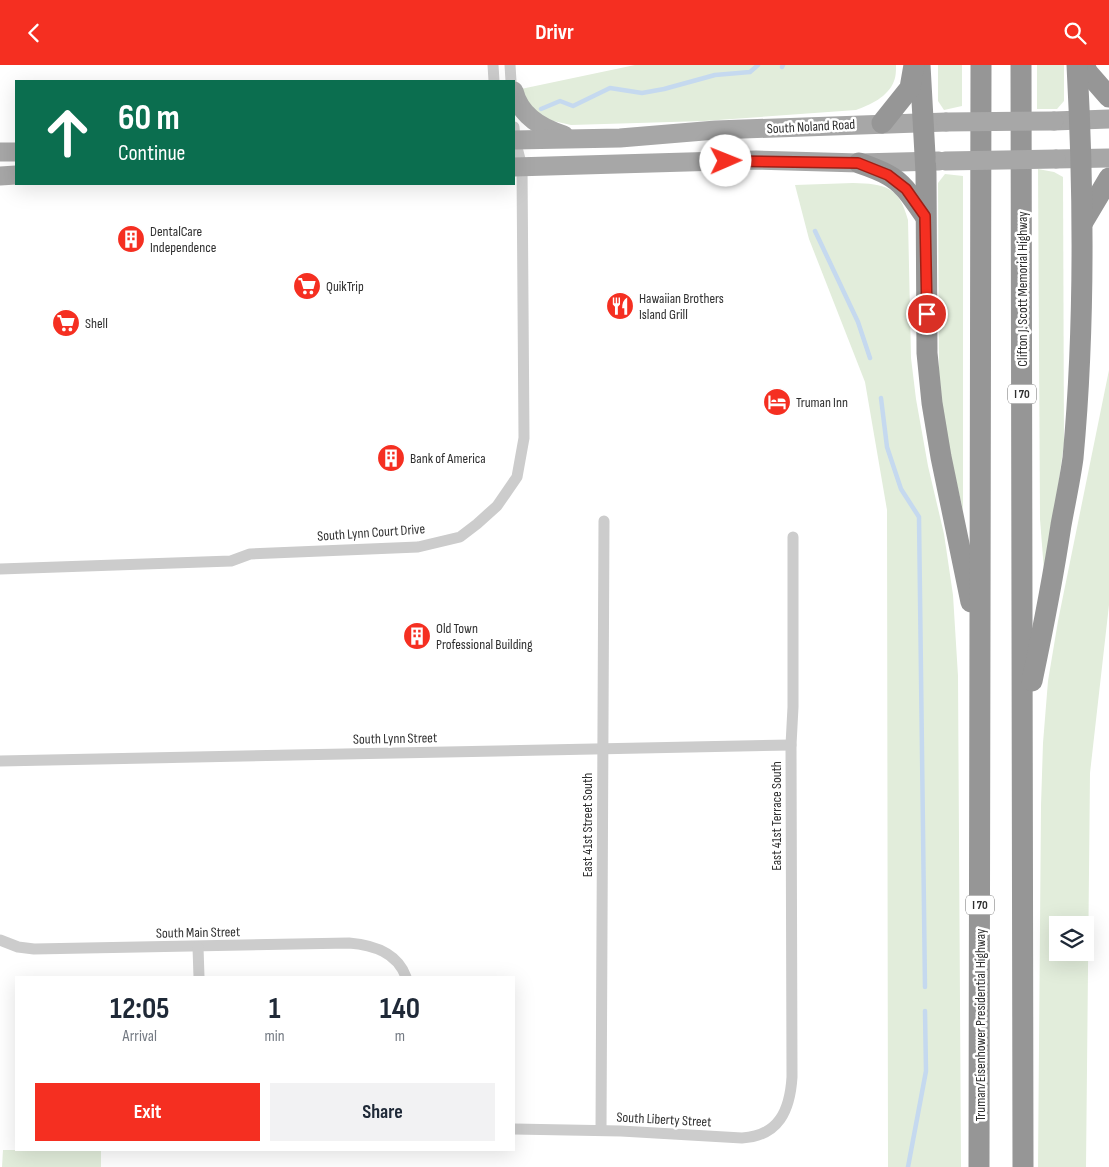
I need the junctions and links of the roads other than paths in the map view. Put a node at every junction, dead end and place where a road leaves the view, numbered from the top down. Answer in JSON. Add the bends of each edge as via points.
{"nodes":[{"id":1,"x":493,"y":65,"type":"edge"},
{"id":2,"x":914,"y":65,"type":"edge"},
{"id":3,"x":920,"y":65,"type":"edge"},
{"id":4,"x":981,"y":65,"type":"edge"},
{"id":5,"x":1021,"y":65,"type":"edge"},
{"id":6,"x":1077,"y":65,"type":"edge"},
{"id":7,"x":1084,"y":65,"type":"edge"},
{"id":8,"x":508,"y":80,"type":"edge"},
{"id":9,"x":515,"y":97,"type":"edge"},
{"id":10,"x":1109,"y":97,"type":"edge"},
{"id":11,"x":1080,"y":119,"type":"junction"},
{"id":12,"x":1109,"y":119,"type":"edge"},
{"id":13,"x":922,"y":122,"type":"junction"},
{"id":14,"x":882,"y":123,"type":"junction"},
{"id":15,"x":515,"y":136,"type":"edge"},
{"id":16,"x":572,"y":139,"type":"junction"},
{"id":17,"x":515,"y":144,"type":"edge"},
{"id":18,"x":15,"y":152,"type":"edge"},
{"id":19,"x":0,"y":153,"type":"edge"},
{"id":20,"x":1109,"y":157,"type":"edge"},
{"id":21,"x":1082,"y":159,"type":"junction"},
{"id":22,"x":935,"y":161,"type":"junction"},
{"id":23,"x":858,"y":163,"type":"junction"},
{"id":24,"x":518,"y":167,"type":"edge"},
{"id":25,"x":15,"y":175,"type":"edge"},
{"id":26,"x":0,"y":176,"type":"edge"},
{"id":27,"x":1109,"y":178,"type":"edge"},
{"id":28,"x":925,"y":216,"type":"junction"},
{"id":29,"x":1082,"y":222,"type":"junction"},
{"id":30,"x":604,"y":521,"type":"dead end"},
{"id":31,"x":793,"y":537,"type":"dead end"},
{"id":32,"x":0,"y":569,"type":"edge"},
{"id":33,"x":980,"y":644,"type":"junction"},
{"id":34,"x":1023,"y":723,"type":"junction"},
{"id":35,"x":791,"y":745,"type":"junction"},
{"id":36,"x":602,"y":748,"type":"junction"},
{"id":37,"x":0,"y":761,"type":"edge"},
{"id":38,"x":1,"y":945,"type":"edge"},
{"id":39,"x":198,"y":947,"type":"junction"},
{"id":40,"x":199,"y":976,"type":"edge"},
{"id":41,"x":405,"y":976,"type":"edge"},
{"id":42,"x":791,"y":1095,"type":"joint"},
{"id":43,"x":515,"y":1129,"type":"edge"},
{"id":44,"x":601,"y":1130,"type":"junction"},
{"id":45,"x":980,"y":1167,"type":"edge"},
{"id":46,"x":1023,"y":1167,"type":"edge"}],
"edges":[{"from":1,"to":8,"type":"street"},
{"from":2,"to":14,"type":"highway","via":[[910,88]]},
{"from":3,"to":13,"type":"highway"},
{"from":4,"to":33,"type":"highway","number":"I 70"},
{"from":5,"to":34,"type":"highway","name":"Clifton J. Scott Memorial Highway","number":"I 70"},
{"from":6,"to":11,"type":"highway"},
{"from":7,"to":10,"type":"highway"},
{"from":9,"to":16,"type":"main road","via":[[529,119]]},
{"from":11,"to":12,"type":"main road","name":"South Noland Road"},
{"from":11,"to":13,"type":"main road","name":"South Noland Road","bridge":true},
{"from":11,"to":21,"type":"highway"},
{"from":13,"to":14,"type":"main road","name":"South Noland Road"},
{"from":13,"to":22,"type":"highway"},
{"from":14,"to":16,"type":"main road","name":"South Noland Road"},
{"from":15,"to":16,"type":"main road","name":"South Noland Road"},
{"from":17,"to":24,"type":"street","name":"South Lynn Court Drive"},
{"from":18,"to":19,"type":"main road"},
{"from":20,"to":21,"type":"main road"},
{"from":21,"to":22,"type":"main road","bridge":true},
{"from":21,"to":29,"type":"highway"},
{"from":22,"to":23,"type":"main road"},
{"from":22,"to":28,"type":"highway"},
{"from":23,"to":24,"type":"main road","via":[[756,160]]},
{"from":23,"to":28,"type":"highway","via":[[888,175],[906,189]]},
{"from":24,"to":32,"type":"street","name":"South Lynn Court Drive","via":[[524,438],[517,477],[497,506],[478,524],[460,537],[418,547],[250,554],[231,561]]},
{"from":25,"to":26,"type":"main road"},
{"from":27,"to":29,"type":"highway"},
{"from":28,"to":33,"type":"highway","via":[[927,353],[932,403]]},
{"from":29,"to":34,"type":"highway","via":[[1079,370],[1072,460],[1049,600]]},
{"from":30,"to":36,"type":"street","name":"East 41st Street South"},
{"from":31,"to":35,"type":"street","name":"East 41st Terrace South"},
{"from":33,"to":45,"type":"highway","name":"Truman/Eisenhower Presidential Highway","number":"I 70"},
{"from":34,"to":46,"type":"highway","number":"I 70"},
{"from":35,"to":36,"type":"street","name":"South Lynn Street"},
{"from":35,"to":42,"type":"street","name":"East 41st Terrace South"},
{"from":36,"to":37,"type":"street","name":"South Lynn Street"},
{"from":36,"to":44,"type":"street","name":"East 41st Street South"},
{"from":38,"to":39,"type":"street","name":"South Main Street","via":[[34,949]]},
{"from":39,"to":40,"type":"street"},
{"from":39,"to":41,"type":"street","name":"South Main Street","via":[[366,944],[390,955]]},
{"from":42,"to":44,"type":"street","name":"South Liberty Street","via":[[779,1121],[751,1138]]},
{"from":43,"to":44,"type":"street","name":"South Liberty Street"}]}
